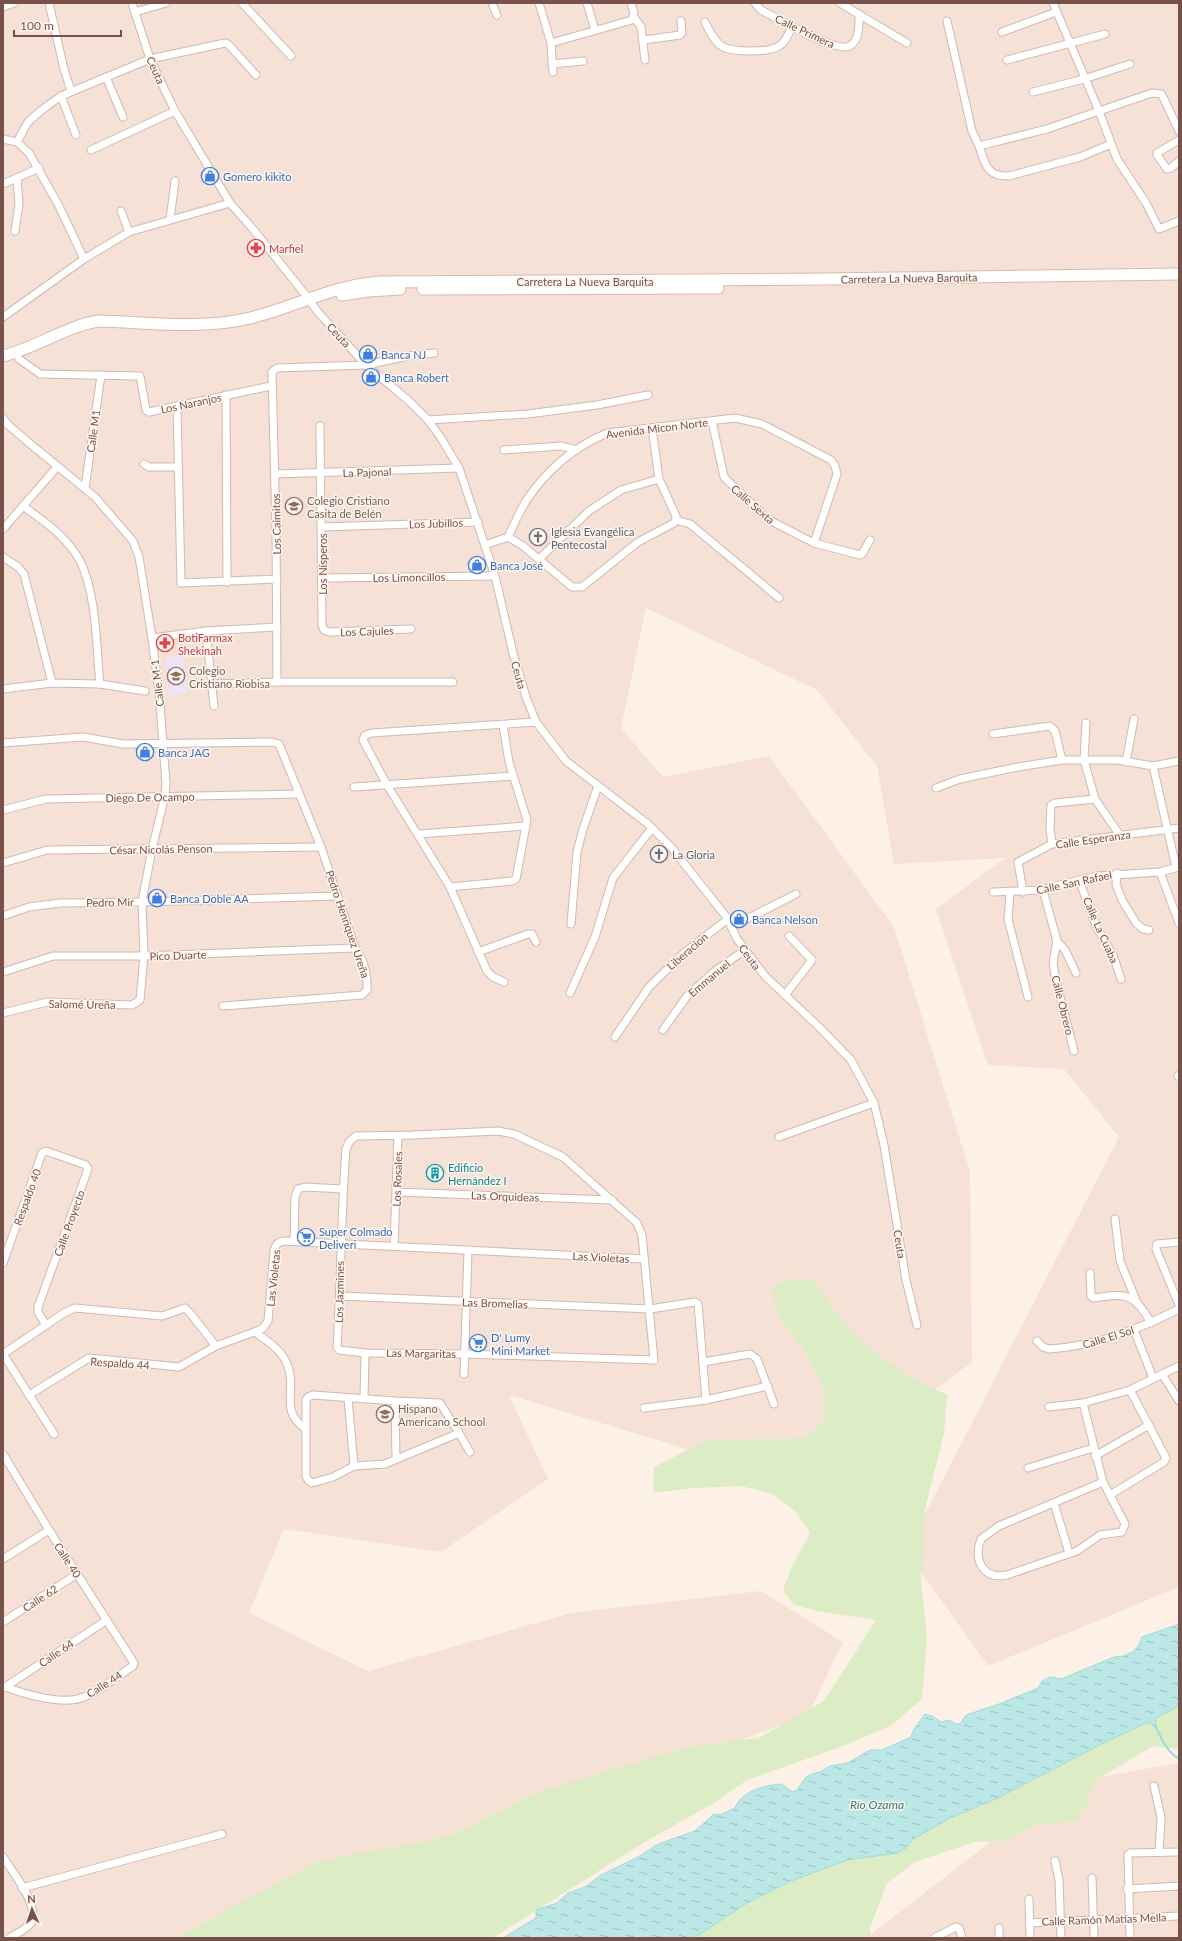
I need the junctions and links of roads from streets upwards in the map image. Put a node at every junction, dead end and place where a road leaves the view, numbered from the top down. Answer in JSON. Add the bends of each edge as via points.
{"nodes":[{"id":1,"x":14,"y":3,"type":"edge"},
{"id":2,"x":49,"y":3,"type":"edge"},
{"id":3,"x":132,"y":3,"type":"edge"},
{"id":4,"x":166,"y":3,"type":"edge"},
{"id":5,"x":242,"y":3,"type":"edge"},
{"id":6,"x":492,"y":3,"type":"edge"},
{"id":7,"x":539,"y":3,"type":"edge"},
{"id":8,"x":587,"y":3,"type":"edge"},
{"id":9,"x":631,"y":3,"type":"edge"},
{"id":10,"x":755,"y":3,"type":"edge"},
{"id":11,"x":840,"y":3,"type":"edge"},
{"id":12,"x":1053,"y":3,"type":"edge"},
{"id":13,"x":3,"y":7,"type":"edge"},
{"id":14,"x":135,"y":12,"type":"junction"},
{"id":15,"x":1056,"y":12,"type":"junction"},
{"id":16,"x":859,"y":14,"type":"junction"},
{"id":17,"x":497,"y":16,"type":"dead end"},
{"id":18,"x":634,"y":17,"type":"junction"},
{"id":19,"x":947,"y":21,"type":"dead end"},
{"id":20,"x":681,"y":22,"type":"dead end"},
{"id":21,"x":705,"y":22,"type":"dead end"},
{"id":22,"x":792,"y":26,"type":"junction"},
{"id":23,"x":595,"y":30,"type":"junction"},
{"id":24,"x":1002,"y":32,"type":"dead end"},
{"id":25,"x":1104,"y":34,"type":"dead end"},
{"id":26,"x":644,"y":40,"type":"junction"},
{"id":27,"x":1068,"y":42,"type":"junction"},
{"id":28,"x":551,"y":43,"type":"junction"},
{"id":29,"x":907,"y":43,"type":"dead end"},
{"id":30,"x":291,"y":56,"type":"dead end"},
{"id":31,"x":150,"y":59,"type":"junction"},
{"id":32,"x":645,"y":60,"type":"dead end"},
{"id":33,"x":1007,"y":60,"type":"dead end"},
{"id":34,"x":583,"y":61,"type":"dead end"},
{"id":35,"x":552,"y":64,"type":"junction"},
{"id":36,"x":1130,"y":64,"type":"dead end"},
{"id":37,"x":553,"y":72,"type":"dead end"},
{"id":38,"x":256,"y":75,"type":"dead end"},
{"id":39,"x":106,"y":77,"type":"junction"},
{"id":40,"x":1084,"y":79,"type":"junction"},
{"id":41,"x":71,"y":91,"type":"junction"},
{"id":42,"x":1033,"y":92,"type":"dead end"},
{"id":43,"x":61,"y":96,"type":"junction"},
{"id":44,"x":175,"y":111,"type":"junction"},
{"id":45,"x":1098,"y":111,"type":"junction"},
{"id":46,"x":123,"y":117,"type":"dead end"},
{"id":47,"x":1179,"y":131,"type":"edge"},
{"id":48,"x":76,"y":135,"type":"dead end"},
{"id":49,"x":3,"y":139,"type":"edge"},
{"id":50,"x":1179,"y":140,"type":"edge"},
{"id":51,"x":17,"y":142,"type":"junction"},
{"id":52,"x":1111,"y":144,"type":"junction"},
{"id":53,"x":979,"y":146,"type":"junction"},
{"id":54,"x":91,"y":150,"type":"dead end"},
{"id":55,"x":1179,"y":161,"type":"edge"},
{"id":56,"x":39,"y":168,"type":"junction"},
{"id":57,"x":17,"y":179,"type":"junction"},
{"id":58,"x":175,"y":181,"type":"dead end"},
{"id":59,"x":3,"y":184,"type":"edge"},
{"id":60,"x":230,"y":203,"type":"junction"},
{"id":61,"x":121,"y":211,"type":"dead end"},
{"id":62,"x":170,"y":219,"type":"junction"},
{"id":63,"x":1179,"y":221,"type":"edge"},
{"id":64,"x":15,"y":231,"type":"dead end"},
{"id":65,"x":129,"y":232,"type":"junction"},
{"id":66,"x":84,"y":259,"type":"junction"},
{"id":67,"x":1179,"y":274,"type":"edge"},
{"id":68,"x":1130,"y":276,"type":"junction"},
{"id":69,"x":1179,"y":280,"type":"edge"},
{"id":70,"x":310,"y":301,"type":"junction"},
{"id":71,"x":3,"y":317,"type":"edge"},
{"id":72,"x":434,"y":353,"type":"dead end"},
{"id":73,"x":3,"y":356,"type":"edge"},
{"id":74,"x":19,"y":359,"type":"junction"},
{"id":75,"x":3,"y":363,"type":"edge"},
{"id":76,"x":366,"y":365,"type":"junction"},
{"id":77,"x":101,"y":374,"type":"junction"},
{"id":78,"x":271,"y":386,"type":"junction"},
{"id":79,"x":226,"y":395,"type":"junction"},
{"id":80,"x":648,"y":396,"type":"dead end"},
{"id":81,"x":177,"y":406,"type":"junction"},
{"id":82,"x":428,"y":420,"type":"junction"},
{"id":83,"x":712,"y":421,"type":"junction"},
{"id":84,"x":4,"y":423,"type":"edge"},
{"id":85,"x":320,"y":426,"type":"dead end"},
{"id":86,"x":652,"y":428,"type":"junction"},
{"id":87,"x":504,"y":450,"type":"dead end"},
{"id":88,"x":577,"y":450,"type":"junction"},
{"id":89,"x":144,"y":464,"type":"dead end"},
{"id":90,"x":57,"y":467,"type":"junction"},
{"id":91,"x":178,"y":467,"type":"junction"},
{"id":92,"x":459,"y":468,"type":"junction"},
{"id":93,"x":321,"y":473,"type":"junction"},
{"id":94,"x":274,"y":474,"type":"junction"},
{"id":95,"x":659,"y":479,"type":"junction"},
{"id":96,"x":85,"y":488,"type":"junction"},
{"id":97,"x":23,"y":506,"type":"junction"},
{"id":98,"x":676,"y":520,"type":"junction"},
{"id":99,"x":478,"y":522,"type":"junction"},
{"id":100,"x":322,"y":527,"type":"junction"},
{"id":101,"x":3,"y":529,"type":"edge"},
{"id":102,"x":508,"y":537,"type":"junction"},
{"id":103,"x":870,"y":540,"type":"dead end"},
{"id":104,"x":814,"y":543,"type":"junction"},
{"id":105,"x":485,"y":545,"type":"junction"},
{"id":106,"x":3,"y":557,"type":"edge"},
{"id":107,"x":539,"y":559,"type":"junction"},
{"id":108,"x":496,"y":576,"type":"junction"},
{"id":109,"x":322,"y":578,"type":"junction"},
{"id":110,"x":277,"y":579,"type":"junction"},
{"id":111,"x":227,"y":582,"type":"junction"},
{"id":112,"x":779,"y":598,"type":"dead end"},
{"id":113,"x":277,"y":627,"type":"junction"},
{"id":114,"x":411,"y":629,"type":"dead end"},
{"id":115,"x":324,"y":630,"type":"joint"},
{"id":116,"x":206,"y":631,"type":"junction"},
{"id":117,"x":152,"y":638,"type":"junction"},
{"id":118,"x":277,"y":682,"type":"junction"},
{"id":119,"x":454,"y":682,"type":"dead end"},
{"id":120,"x":52,"y":683,"type":"junction"},
{"id":121,"x":100,"y":684,"type":"junction"},
{"id":122,"x":211,"y":684,"type":"junction"},
{"id":123,"x":3,"y":689,"type":"edge"},
{"id":124,"x":145,"y":691,"type":"dead end"},
{"id":125,"x":214,"y":706,"type":"dead end"},
{"id":126,"x":1134,"y":719,"type":"dead end"},
{"id":127,"x":536,"y":722,"type":"junction"},
{"id":128,"x":1086,"y":723,"type":"dead end"},
{"id":129,"x":503,"y":725,"type":"junction"},
{"id":130,"x":993,"y":734,"type":"dead end"},
{"id":131,"x":3,"y":743,"type":"edge"},
{"id":132,"x":163,"y":743,"type":"junction"},
{"id":133,"x":1062,"y":760,"type":"junction"},
{"id":134,"x":1084,"y":760,"type":"junction"},
{"id":135,"x":1179,"y":761,"type":"edge"},
{"id":136,"x":1126,"y":762,"type":"junction"},
{"id":137,"x":1153,"y":766,"type":"junction"},
{"id":138,"x":513,"y":776,"type":"junction"},
{"id":139,"x":387,"y":785,"type":"junction"},
{"id":140,"x":598,"y":786,"type":"junction"},
{"id":141,"x":354,"y":787,"type":"dead end"},
{"id":142,"x":936,"y":788,"type":"dead end"},
{"id":143,"x":299,"y":794,"type":"junction"},
{"id":144,"x":165,"y":796,"type":"junction"},
{"id":145,"x":1095,"y":799,"type":"junction"},
{"id":146,"x":3,"y":810,"type":"edge"},
{"id":147,"x":526,"y":826,"type":"junction"},
{"id":148,"x":652,"y":828,"type":"junction"},
{"id":149,"x":1179,"y":828,"type":"edge"},
{"id":150,"x":1166,"y":830,"type":"junction"},
{"id":151,"x":419,"y":834,"type":"junction"},
{"id":152,"x":1119,"y":834,"type":"junction"},
{"id":153,"x":1052,"y":844,"type":"junction"},
{"id":154,"x":321,"y":847,"type":"junction"},
{"id":155,"x":152,"y":849,"type":"junction"},
{"id":156,"x":3,"y":863,"type":"edge"},
{"id":157,"x":1177,"y":867,"type":"edge"},
{"id":158,"x":1160,"y":872,"type":"junction"},
{"id":159,"x":1117,"y":873,"type":"junction"},
{"id":160,"x":1079,"y":880,"type":"junction"},
{"id":161,"x":450,"y":887,"type":"junction"},
{"id":162,"x":1043,"y":890,"type":"junction"},
{"id":163,"x":993,"y":892,"type":"dead end"},
{"id":164,"x":1010,"y":892,"type":"junction"},
{"id":165,"x":1023,"y":892,"type":"junction"},
{"id":166,"x":796,"y":894,"type":"dead end"},
{"id":167,"x":338,"y":896,"type":"junction"},
{"id":168,"x":142,"y":902,"type":"junction"},
{"id":169,"x":3,"y":916,"type":"edge"},
{"id":170,"x":728,"y":919,"type":"junction"},
{"id":171,"x":1179,"y":923,"type":"edge"},
{"id":172,"x":571,"y":924,"type":"dead end"},
{"id":173,"x":731,"y":927,"type":"junction"},
{"id":174,"x":1149,"y":930,"type":"dead end"},
{"id":175,"x":789,"y":936,"type":"dead end"},
{"id":176,"x":1057,"y":941,"type":"junction"},
{"id":177,"x":536,"y":942,"type":"dead end"},
{"id":178,"x":355,"y":948,"type":"junction"},
{"id":179,"x":745,"y":950,"type":"junction"},
{"id":180,"x":478,"y":952,"type":"junction"},
{"id":181,"x":144,"y":956,"type":"junction"},
{"id":182,"x":3,"y":972,"type":"edge"},
{"id":183,"x":1076,"y":973,"type":"dead end"},
{"id":184,"x":1121,"y":979,"type":"dead end"},
{"id":185,"x":504,"y":982,"type":"dead end"},
{"id":186,"x":570,"y":993,"type":"dead end"},
{"id":187,"x":785,"y":995,"type":"junction"},
{"id":188,"x":1028,"y":997,"type":"dead end"},
{"id":189,"x":137,"y":1003,"type":"joint"},
{"id":190,"x":223,"y":1006,"type":"dead end"},
{"id":191,"x":3,"y":1013,"type":"edge"},
{"id":192,"x":663,"y":1030,"type":"dead end"},
{"id":193,"x":615,"y":1037,"type":"dead end"},
{"id":194,"x":1074,"y":1050,"type":"dead end"},
{"id":195,"x":874,"y":1103,"type":"junction"},
{"id":196,"x":398,"y":1136,"type":"junction"},
{"id":197,"x":779,"y":1136,"type":"dead end"},
{"id":198,"x":42,"y":1153,"type":"joint"},
{"id":199,"x":343,"y":1189,"type":"junction"},
{"id":200,"x":398,"y":1192,"type":"junction"},
{"id":201,"x":612,"y":1200,"type":"junction"},
{"id":202,"x":1115,"y":1219,"type":"dead end"},
{"id":203,"x":294,"y":1241,"type":"junction"},
{"id":204,"x":1179,"y":1242,"type":"edge"},
{"id":205,"x":340,"y":1244,"type":"junction"},
{"id":206,"x":394,"y":1246,"type":"junction"},
{"id":207,"x":468,"y":1250,"type":"junction"},
{"id":208,"x":644,"y":1259,"type":"junction"},
{"id":209,"x":3,"y":1263,"type":"edge"},
{"id":210,"x":1090,"y":1273,"type":"dead end"},
{"id":211,"x":340,"y":1296,"type":"junction"},
{"id":212,"x":1136,"y":1300,"type":"junction"},
{"id":213,"x":466,"y":1302,"type":"junction"},
{"id":214,"x":1179,"y":1304,"type":"edge"},
{"id":215,"x":650,"y":1309,"type":"junction"},
{"id":216,"x":1179,"y":1309,"type":"edge"},
{"id":217,"x":1150,"y":1323,"type":"junction"},
{"id":218,"x":46,"y":1325,"type":"junction"},
{"id":219,"x":917,"y":1325,"type":"dead end"},
{"id":220,"x":1134,"y":1330,"type":"junction"},
{"id":221,"x":255,"y":1332,"type":"junction"},
{"id":222,"x":1037,"y":1341,"type":"dead end"},
{"id":223,"x":216,"y":1346,"type":"junction"},
{"id":224,"x":337,"y":1347,"type":"joint"},
{"id":225,"x":365,"y":1353,"type":"junction"},
{"id":226,"x":3,"y":1354,"type":"edge"},
{"id":227,"x":464,"y":1354,"type":"junction"},
{"id":228,"x":703,"y":1362,"type":"junction"},
{"id":229,"x":1179,"y":1366,"type":"edge"},
{"id":230,"x":464,"y":1374,"type":"dead end"},
{"id":231,"x":1162,"y":1374,"type":"junction"},
{"id":232,"x":1153,"y":1378,"type":"junction"},
{"id":233,"x":768,"y":1386,"type":"junction"},
{"id":234,"x":1130,"y":1390,"type":"junction"},
{"id":235,"x":29,"y":1395,"type":"junction"},
{"id":236,"x":348,"y":1398,"type":"junction"},
{"id":237,"x":364,"y":1399,"type":"junction"},
{"id":238,"x":706,"y":1400,"type":"junction"},
{"id":239,"x":395,"y":1401,"type":"junction"},
{"id":240,"x":1179,"y":1401,"type":"edge"},
{"id":241,"x":1082,"y":1403,"type":"junction"},
{"id":242,"x":774,"y":1404,"type":"dead end"},
{"id":243,"x":1049,"y":1407,"type":"dead end"},
{"id":244,"x":644,"y":1408,"type":"dead end"},
{"id":245,"x":1149,"y":1425,"type":"junction"},
{"id":246,"x":306,"y":1429,"type":"junction"},
{"id":247,"x":459,"y":1433,"type":"junction"},
{"id":248,"x":54,"y":1434,"type":"dead end"},
{"id":249,"x":1093,"y":1448,"type":"junction"},
{"id":250,"x":470,"y":1452,"type":"dead end"},
{"id":251,"x":3,"y":1454,"type":"edge"},
{"id":252,"x":1095,"y":1456,"type":"junction"},
{"id":253,"x":396,"y":1459,"type":"junction"},
{"id":254,"x":354,"y":1466,"type":"junction"},
{"id":255,"x":1028,"y":1468,"type":"dead end"},
{"id":256,"x":1103,"y":1482,"type":"junction"},
{"id":257,"x":1110,"y":1495,"type":"junction"},
{"id":258,"x":1054,"y":1503,"type":"junction"},
{"id":259,"x":49,"y":1530,"type":"junction"},
{"id":260,"x":1070,"y":1553,"type":"junction"},
{"id":261,"x":4,"y":1557,"type":"edge"},
{"id":262,"x":77,"y":1574,"type":"junction"},
{"id":263,"x":107,"y":1620,"type":"junction"},
{"id":264,"x":3,"y":1622,"type":"edge"},
{"id":265,"x":133,"y":1666,"type":"joint"},
{"id":266,"x":4,"y":1687,"type":"edge"},
{"id":267,"x":1154,"y":1786,"type":"dead end"},
{"id":268,"x":222,"y":1834,"type":"dead end"},
{"id":269,"x":1159,"y":1852,"type":"junction"},
{"id":270,"x":1179,"y":1852,"type":"edge"},
{"id":271,"x":3,"y":1857,"type":"edge"},
{"id":272,"x":1055,"y":1861,"type":"dead end"},
{"id":273,"x":1092,"y":1878,"type":"dead end"},
{"id":274,"x":1179,"y":1886,"type":"edge"},
{"id":275,"x":22,"y":1888,"type":"junction"},
{"id":276,"x":1127,"y":1889,"type":"junction"},
{"id":277,"x":1029,"y":1899,"type":"dead end"},
{"id":278,"x":1179,"y":1916,"type":"edge"},
{"id":279,"x":1129,"y":1918,"type":"junction"},
{"id":280,"x":1093,"y":1919,"type":"junction"},
{"id":281,"x":1061,"y":1920,"type":"junction"},
{"id":282,"x":1030,"y":1923,"type":"junction"},
{"id":283,"x":999,"y":1928,"type":"dead end"},
{"id":284,"x":9,"y":1938,"type":"edge"},
{"id":285,"x":934,"y":1938,"type":"edge"},
{"id":286,"x":962,"y":1938,"type":"edge"},
{"id":287,"x":999,"y":1938,"type":"edge"},
{"id":288,"x":1030,"y":1938,"type":"edge"},
{"id":289,"x":1061,"y":1938,"type":"edge"},
{"id":290,"x":1094,"y":1938,"type":"edge"},
{"id":291,"x":1130,"y":1938,"type":"edge"}],
"edges":[{"from":1,"to":13,"type":"street"},
{"from":2,"to":41,"type":"street"},
{"from":3,"to":14,"type":"street","name":"Ceuta"},
{"from":4,"to":14,"type":"street"},
{"from":5,"to":30,"type":"street"},
{"from":6,"to":17,"type":"street"},
{"from":7,"to":28,"type":"street"},
{"from":8,"to":23,"type":"street"},
{"from":9,"to":18,"type":"street"},
{"from":10,"to":22,"type":"street","name":"Calle Primera","via":[[761,10]]},
{"from":11,"to":16,"type":"street"},
{"from":12,"to":15,"type":"street"},
{"from":14,"to":31,"type":"street","name":"Ceuta"},
{"from":15,"to":24,"type":"street"},
{"from":15,"to":27,"type":"street"},
{"from":16,"to":22,"type":"street","name":"Calle Primera","via":[[856,39],[845,48],[822,42]]},
{"from":16,"to":29,"type":"street"},
{"from":18,"to":23,"type":"street","via":[[632,20]]},
{"from":18,"to":26,"type":"street","via":[[640,25]]},
{"from":19,"to":53,"type":"street","via":[[972,131]]},
{"from":20,"to":26,"type":"street","via":[[680,35]]},
{"from":21,"to":22,"type":"street","via":[[722,46],[732,50],[778,47]]},
{"from":23,"to":28,"type":"street"},
{"from":25,"to":27,"type":"street"},
{"from":26,"to":32,"type":"street"},
{"from":27,"to":33,"type":"street"},
{"from":27,"to":40,"type":"street"},
{"from":28,"to":35,"type":"street"},
{"from":31,"to":38,"type":"street","via":[[225,43]]},
{"from":31,"to":39,"type":"street"},
{"from":31,"to":44,"type":"street","name":"Ceuta"},
{"from":34,"to":35,"type":"street"},
{"from":35,"to":37,"type":"street"},
{"from":36,"to":40,"type":"street"},
{"from":39,"to":41,"type":"street"},
{"from":39,"to":46,"type":"street"},
{"from":40,"to":42,"type":"street"},
{"from":40,"to":45,"type":"street"},
{"from":41,"to":43,"type":"street"},
{"from":43,"to":48,"type":"street"},
{"from":43,"to":51,"type":"street","via":[[28,122]]},
{"from":44,"to":54,"type":"street"},
{"from":44,"to":60,"type":"street","name":"Ceuta"},
{"from":45,"to":47,"type":"street","via":[[1158,93],[1163,97]]},
{"from":45,"to":52,"type":"street"},
{"from":45,"to":53,"type":"street","via":[[1047,129]]},
{"from":49,"to":51,"type":"street"},
{"from":50,"to":55,"type":"street","via":[[1157,153],[1167,168],[1171,168]]},
{"from":51,"to":56,"type":"street","via":[[30,153]]},
{"from":52,"to":53,"type":"street","via":[[1080,156],[998,177],[989,170]]},
{"from":52,"to":63,"type":"street","via":[[1117,159],[1159,229]]},
{"from":56,"to":57,"type":"street"},
{"from":56,"to":66,"type":"street"},
{"from":57,"to":59,"type":"street"},
{"from":57,"to":64,"type":"street","via":[[19,204]]},
{"from":58,"to":62,"type":"street"},
{"from":60,"to":62,"type":"street"},
{"from":60,"to":70,"type":"street","name":"Ceuta"},
{"from":61,"to":65,"type":"street"},
{"from":62,"to":65,"type":"street"},
{"from":65,"to":66,"type":"street"},
{"from":66,"to":71,"type":"street"},
{"from":67,"to":68,"type":"street","name":"Carretera La Nueva Barquita"},
{"from":68,"to":69,"type":"street","name":"Carretera La Nueva Barquita"},
{"from":68,"to":70,"type":"street","name":"Carretera La Nueva Barquita","via":[[632,289],[387,290]]},
{"from":70,"to":73,"type":"street","name":"Carretera La Nueva Barquita","via":[[226,322],[91,322]]},
{"from":70,"to":74,"type":"street","name":"Carretera La Nueva Barquita","via":[[259,322],[230,328],[96,328],[59,340]]},
{"from":70,"to":76,"type":"street","name":"Ceuta"},
{"from":72,"to":76,"type":"street"},
{"from":74,"to":75,"type":"street","name":"Carretera La Nueva Barquita"},
{"from":74,"to":77,"type":"street","via":[[40,374]]},
{"from":76,"to":78,"type":"street","name":"Los Caimitos","via":[[277,368],[272,372]]},
{"from":76,"to":82,"type":"street","name":"Ceuta"},
{"from":77,"to":81,"type":"street","name":"Los Naranjos","via":[[140,376],[147,411]]},
{"from":77,"to":96,"type":"street","name":"Calle M1"},
{"from":78,"to":79,"type":"street","name":"Los Naranjos"},
{"from":78,"to":94,"type":"street","name":"Los Caimitos"},
{"from":79,"to":81,"type":"street","name":"Los Naranjos"},
{"from":79,"to":111,"type":"street"},
{"from":80,"to":82,"type":"street","via":[[528,414]]},
{"from":81,"to":91,"type":"street"},
{"from":82,"to":92,"type":"street","name":"Ceuta"},
{"from":83,"to":86,"type":"street","name":"Avenida Micon Norte"},
{"from":83,"to":104,"type":"street","name":"Calle Sexta","via":[[724,477],[769,520]]},
{"from":83,"to":104,"type":"street","name":"Avenida Micon Norte","via":[[736,418],[762,424],[831,460],[837,474]]},
{"from":84,"to":90,"type":"street","name":"Calle M-1"},
{"from":85,"to":93,"type":"street","name":"Los Nísperos"},
{"from":86,"to":88,"type":"street","name":"Avenida Micon Norte","via":[[607,433],[590,440]]},
{"from":86,"to":95,"type":"street"},
{"from":87,"to":88,"type":"street","via":[[561,446]]},
{"from":88,"to":102,"type":"street","name":"Avenida Micon Norte","via":[[547,474],[526,502]]},
{"from":89,"to":91,"type":"street","via":[[149,467]]},
{"from":90,"to":96,"type":"street","name":"Calle M-1"},
{"from":90,"to":97,"type":"street"},
{"from":91,"to":111,"type":"street","via":[[180,581],[184,584]]},
{"from":92,"to":93,"type":"street","name":"La Pajonal"},
{"from":92,"to":99,"type":"street","name":"Ceuta"},
{"from":93,"to":94,"type":"street","name":"La Pajonal"},
{"from":93,"to":100,"type":"street","name":"Los Nísperos"},
{"from":94,"to":110,"type":"street","name":"Los Caimitos"},
{"from":95,"to":98,"type":"street"},
{"from":95,"to":107,"type":"street","via":[[621,490],[589,511]]},
{"from":96,"to":117,"type":"street","name":"Calle M-1","via":[[133,541],[139,557]]},
{"from":97,"to":101,"type":"street"},
{"from":97,"to":121,"type":"street","via":[[50,525],[81,563],[93,608]]},
{"from":98,"to":107,"type":"street","via":[[638,542],[582,587],[572,587]]},
{"from":98,"to":112,"type":"street","via":[[690,524]]},
{"from":99,"to":100,"type":"street","name":"Los Jubillos"},
{"from":99,"to":105,"type":"street","name":"Ceuta"},
{"from":100,"to":109,"type":"street","name":"Los Nísperos"},
{"from":102,"to":105,"type":"street"},
{"from":102,"to":107,"type":"street"},
{"from":103,"to":104,"type":"street","name":"Calle Sexta","via":[[860,555]]},
{"from":105,"to":108,"type":"street","name":"Ceuta"},
{"from":106,"to":120,"type":"street","via":[[24,574]]},
{"from":108,"to":109,"type":"street","name":"Los Limoncillos"},
{"from":108,"to":127,"type":"street","name":"Ceuta","via":[[513,653]]},
{"from":109,"to":115,"type":"street","name":"Los Nísperos"},
{"from":110,"to":111,"type":"street"},
{"from":110,"to":113,"type":"street","name":"Los Caimitos"},
{"from":113,"to":116,"type":"street"},
{"from":113,"to":118,"type":"street","name":"Los Caimitos"},
{"from":114,"to":115,"type":"street","name":"Los Cajules","via":[[328,632]]},
{"from":116,"to":117,"type":"street"},
{"from":116,"to":122,"type":"street"},
{"from":117,"to":132,"type":"street","name":"Calle M-1"},
{"from":118,"to":119,"type":"street"},
{"from":118,"to":122,"type":"street"},
{"from":120,"to":121,"type":"street"},
{"from":120,"to":123,"type":"street"},
{"from":121,"to":124,"type":"street"},
{"from":122,"to":125,"type":"street"},
{"from":126,"to":136,"type":"street"},
{"from":127,"to":129,"type":"street"},
{"from":127,"to":140,"type":"street","name":"Ceuta","via":[[566,761]]},
{"from":128,"to":134,"type":"street"},
{"from":129,"to":138,"type":"street"},
{"from":129,"to":139,"type":"street","via":[[365,734],[363,740]]},
{"from":130,"to":133,"type":"street","via":[[1050,726],[1055,731]]},
{"from":131,"to":132,"type":"street","via":[[83,737],[123,744]]},
{"from":132,"to":143,"type":"street","name":"Pedro Henriquez Ureña","via":[[279,744]]},
{"from":132,"to":144,"type":"street","name":"Calle M-1"},
{"from":133,"to":134,"type":"street"},
{"from":133,"to":142,"type":"street","via":[[1018,767]]},
{"from":134,"to":136,"type":"street"},
{"from":134,"to":145,"type":"street"},
{"from":135,"to":137,"type":"street"},
{"from":136,"to":137,"type":"street"},
{"from":137,"to":150,"type":"street"},
{"from":138,"to":139,"type":"street"},
{"from":138,"to":147,"type":"street","via":[[527,820]]},
{"from":139,"to":141,"type":"street"},
{"from":139,"to":151,"type":"street"},
{"from":140,"to":148,"type":"street","name":"Ceuta"},
{"from":140,"to":172,"type":"street","via":[[577,852]]},
{"from":143,"to":144,"type":"street","name":"Diego De Ocampo"},
{"from":143,"to":154,"type":"street","name":"Pedro Henriquez Ureña"},
{"from":144,"to":146,"type":"street","name":"Diego De Ocampo","via":[[46,799]]},
{"from":144,"to":155,"type":"street","name":"Calle M-1"},
{"from":145,"to":152,"type":"street"},
{"from":145,"to":153,"type":"street","via":[[1051,805]]},
{"from":147,"to":151,"type":"street"},
{"from":147,"to":161,"type":"street","via":[[516,879]]},
{"from":148,"to":170,"type":"street","name":"Ceuta","via":[[671,847]]},
{"from":148,"to":186,"type":"street","via":[[613,878],[595,937]]},
{"from":149,"to":150,"type":"street","name":"Calle Esperanza"},
{"from":150,"to":152,"type":"street","name":"Calle Esperanza"},
{"from":150,"to":157,"type":"street"},
{"from":151,"to":161,"type":"street"},
{"from":152,"to":153,"type":"street","name":"Calle Esperanza"},
{"from":153,"to":165,"type":"street","name":"Calle Esperanza","via":[[1018,862]]},
{"from":154,"to":155,"type":"street","name":"César Nicolás Penson"},
{"from":154,"to":167,"type":"street","name":"Pedro Henriquez Ureña"},
{"from":155,"to":156,"type":"street","name":"César Nicolás Penson","via":[[47,850]]},
{"from":155,"to":168,"type":"street","name":"Calle M-1"},
{"from":157,"to":158,"type":"street","name":"Calle San Rafael"},
{"from":158,"to":159,"type":"street","name":"Calle San Rafael"},
{"from":158,"to":171,"type":"street"},
{"from":159,"to":160,"type":"street","name":"Calle San Rafael"},
{"from":159,"to":174,"type":"street","via":[[1116,884],[1122,900],[1136,923],[1142,929]]},
{"from":160,"to":162,"type":"street","name":"Calle San Rafael"},
{"from":160,"to":184,"type":"street","name":"Calle La Cuaba","via":[[1097,928],[1113,955]]},
{"from":161,"to":180,"type":"street"},
{"from":162,"to":165,"type":"street","name":"Calle San Rafael"},
{"from":162,"to":176,"type":"street","name":"Calle Obrero"},
{"from":163,"to":164,"type":"street","name":"Calle San Rafael"},
{"from":164,"to":165,"type":"street","name":"Calle San Rafael"},
{"from":164,"to":188,"type":"street","via":[[1008,919]]},
{"from":166,"to":173,"type":"street"},
{"from":167,"to":168,"type":"street","name":"Pedro Mir"},
{"from":167,"to":178,"type":"street","name":"Pedro Henriquez Ureña"},
{"from":168,"to":169,"type":"street","name":"Pedro Mir","via":[[60,903],[29,907]]},
{"from":168,"to":181,"type":"street","name":"Calle M-1"},
{"from":170,"to":173,"type":"street","name":"Ceuta"},
{"from":170,"to":193,"type":"street","name":"Liberacion","via":[[685,952],[649,987]]},
{"from":173,"to":179,"type":"street","name":"Ceuta"},
{"from":175,"to":187,"type":"street","via":[[812,960]]},
{"from":176,"to":183,"type":"street","via":[[1065,950]]},
{"from":176,"to":194,"type":"street","name":"Calle Obrero","via":[[1053,963]]},
{"from":177,"to":180,"type":"street","via":[[532,934],[528,934]]},
{"from":178,"to":181,"type":"street","name":"Pico Duarte"},
{"from":178,"to":190,"type":"street","name":"Pedro Henriquez Ureña","via":[[368,980],[368,990],[362,995]]},
{"from":179,"to":187,"type":"street","name":"Ceuta","via":[[764,976]]},
{"from":179,"to":192,"type":"street","name":"Emmanuel","via":[[715,971],[687,996]]},
{"from":180,"to":185,"type":"street","via":[[490,974]]},
{"from":181,"to":182,"type":"street","name":"Pico Duarte","via":[[53,956]]},
{"from":181,"to":189,"type":"street","name":"Calle M-1","via":[[140,1000]]},
{"from":187,"to":195,"type":"street","name":"Ceuta","via":[[851,1060]]},
{"from":189,"to":191,"type":"street","name":"Salomé Ureña","via":[[132,1005],[47,1002]]},
{"from":195,"to":197,"type":"street"},
{"from":195,"to":219,"type":"street","name":"Ceuta","via":[[884,1144],[906,1280]]},
{"from":196,"to":199,"type":"street","name":"Los Jazmines","via":[[356,1136],[349,1142],[346,1149]]},
{"from":196,"to":200,"type":"street","name":"Los Rosales"},
{"from":196,"to":201,"type":"street","via":[[507,1132],[563,1157]]},
{"from":198,"to":209,"type":"street","name":"Respaldo 40"},
{"from":198,"to":218,"type":"street","name":"Calle Proyecto","via":[[46,1151],[86,1164],[88,1169],[38,1307],[38,1312]]},
{"from":199,"to":203,"type":"street","via":[[298,1189],[295,1197]]},
{"from":199,"to":205,"type":"street","name":"Los Jazmines"},
{"from":200,"to":201,"type":"street","name":"Las Orquideas"},
{"from":200,"to":206,"type":"street","name":"Los Rosales"},
{"from":201,"to":208,"type":"street","via":[[637,1223],[642,1235]]},
{"from":202,"to":212,"type":"street","via":[[1120,1262]]},
{"from":203,"to":205,"type":"street","name":"Las Violetas"},
{"from":203,"to":221,"type":"street","name":"Las Violetas","via":[[279,1242],[275,1245],[268,1320],[263,1328]]},
{"from":204,"to":214,"type":"street","via":[[1158,1244],[1156,1249]]},
{"from":205,"to":206,"type":"street","name":"Las Violetas"},
{"from":205,"to":211,"type":"street","name":"Los Jazmines"},
{"from":206,"to":207,"type":"street","name":"Las Violetas"},
{"from":207,"to":208,"type":"street","name":"Las Violetas"},
{"from":207,"to":213,"type":"street"},
{"from":208,"to":215,"type":"street"},
{"from":210,"to":212,"type":"street","via":[[1091,1296],[1094,1298],[1116,1295]]},
{"from":211,"to":213,"type":"street","name":"Las Bromelias"},
{"from":211,"to":224,"type":"street","name":"Los Jazmines"},
{"from":212,"to":217,"type":"street"},
{"from":213,"to":215,"type":"street","name":"Las Bromelias"},
{"from":213,"to":227,"type":"street"},
{"from":215,"to":227,"type":"street","name":"Las Margaritas","via":[[655,1356],[651,1362]]},
{"from":215,"to":228,"type":"street","name":"Las Bromelias","via":[[697,1302]]},
{"from":216,"to":217,"type":"street","name":"Calle El Sol"},
{"from":217,"to":220,"type":"street","name":"Calle El Sol"},
{"from":218,"to":223,"type":"street","via":[[70,1310],[79,1308],[162,1316],[185,1308]]},
{"from":218,"to":226,"type":"street"},
{"from":220,"to":222,"type":"street","name":"Calle El Sol","via":[[1102,1342],[1063,1348],[1049,1349]]},
{"from":220,"to":232,"type":"street"},
{"from":221,"to":223,"type":"street","name":"Las Violetas"},
{"from":221,"to":246,"type":"street","via":[[276,1347],[287,1365],[290,1373],[289,1403],[294,1420]]},
{"from":223,"to":235,"type":"street","name":"Respaldo 44","via":[[179,1366],[89,1358]]},
{"from":224,"to":225,"type":"street","name":"Las Margaritas","via":[[342,1352]]},
{"from":225,"to":227,"type":"street","name":"Las Margaritas"},
{"from":225,"to":237,"type":"street"},
{"from":226,"to":235,"type":"street"},
{"from":227,"to":230,"type":"street"},
{"from":228,"to":233,"type":"street","via":[[750,1354],[758,1359]]},
{"from":228,"to":238,"type":"street"},
{"from":229,"to":231,"type":"street"},
{"from":231,"to":232,"type":"street"},
{"from":231,"to":240,"type":"street"},
{"from":232,"to":234,"type":"street"},
{"from":233,"to":238,"type":"street"},
{"from":233,"to":242,"type":"street"},
{"from":234,"to":241,"type":"street"},
{"from":234,"to":245,"type":"street"},
{"from":235,"to":248,"type":"street"},
{"from":236,"to":237,"type":"street"},
{"from":236,"to":246,"type":"street","via":[[313,1395],[308,1397]]},
{"from":236,"to":254,"type":"street"},
{"from":237,"to":239,"type":"street"},
{"from":238,"to":244,"type":"street"},
{"from":239,"to":247,"type":"street","via":[[440,1402]]},
{"from":239,"to":253,"type":"street"},
{"from":241,"to":243,"type":"street"},
{"from":241,"to":249,"type":"street"},
{"from":245,"to":252,"type":"street"},
{"from":245,"to":257,"type":"street","via":[[1165,1455],[1164,1462]]},
{"from":246,"to":254,"type":"street","via":[[308,1480],[312,1483],[333,1477]]},
{"from":247,"to":250,"type":"street"},
{"from":247,"to":253,"type":"street"},
{"from":249,"to":252,"type":"street"},
{"from":249,"to":255,"type":"street"},
{"from":251,"to":259,"type":"street","name":"Calle 40"},
{"from":252,"to":256,"type":"street"},
{"from":253,"to":254,"type":"street","via":[[385,1464]]},
{"from":256,"to":257,"type":"street"},
{"from":256,"to":258,"type":"street"},
{"from":257,"to":260,"type":"street","via":[[1124,1524],[1122,1532],[1100,1535]]},
{"from":258,"to":260,"type":"street"},
{"from":258,"to":260,"type":"street","via":[[999,1526],[981,1538],[980,1561],[983,1570],[998,1577]]},
{"from":259,"to":261,"type":"street"},
{"from":259,"to":262,"type":"street","name":"Calle 40"},
{"from":262,"to":263,"type":"street","name":"Calle 40"},
{"from":262,"to":264,"type":"street","name":"Calle 62"},
{"from":263,"to":265,"type":"street","name":"Calle 40","via":[[133,1660]]},
{"from":263,"to":266,"type":"street","name":"Calle 64"},
{"from":265,"to":266,"type":"street","name":"Calle 44","via":[[84,1697],[70,1701]]},
{"from":267,"to":269,"type":"street","via":[[1160,1817]]},
{"from":268,"to":275,"type":"street"},
{"from":269,"to":270,"type":"street"},
{"from":269,"to":276,"type":"street","via":[[1128,1855]]},
{"from":271,"to":275,"type":"street"},
{"from":272,"to":281,"type":"street","via":[[1059,1880]]},
{"from":273,"to":280,"type":"street"},
{"from":274,"to":276,"type":"street"},
{"from":275,"to":284,"type":"street","via":[[31,1903],[33,1915],[30,1924]]},
{"from":276,"to":279,"type":"street"},
{"from":277,"to":282,"type":"street"},
{"from":278,"to":279,"type":"street","name":"Calle Ramón Matías Mella"},
{"from":279,"to":280,"type":"street","name":"Calle Ramón Matías Mella"},
{"from":279,"to":291,"type":"street"},
{"from":280,"to":281,"type":"street","name":"Calle Ramón Matías Mella"},
{"from":280,"to":290,"type":"street"},
{"from":281,"to":282,"type":"street","name":"Calle Ramón Matías Mella"},
{"from":281,"to":289,"type":"street"},
{"from":282,"to":288,"type":"street"},
{"from":283,"to":287,"type":"street"},
{"from":285,"to":286,"type":"street","via":[[956,1927],[959,1928]]}]}
